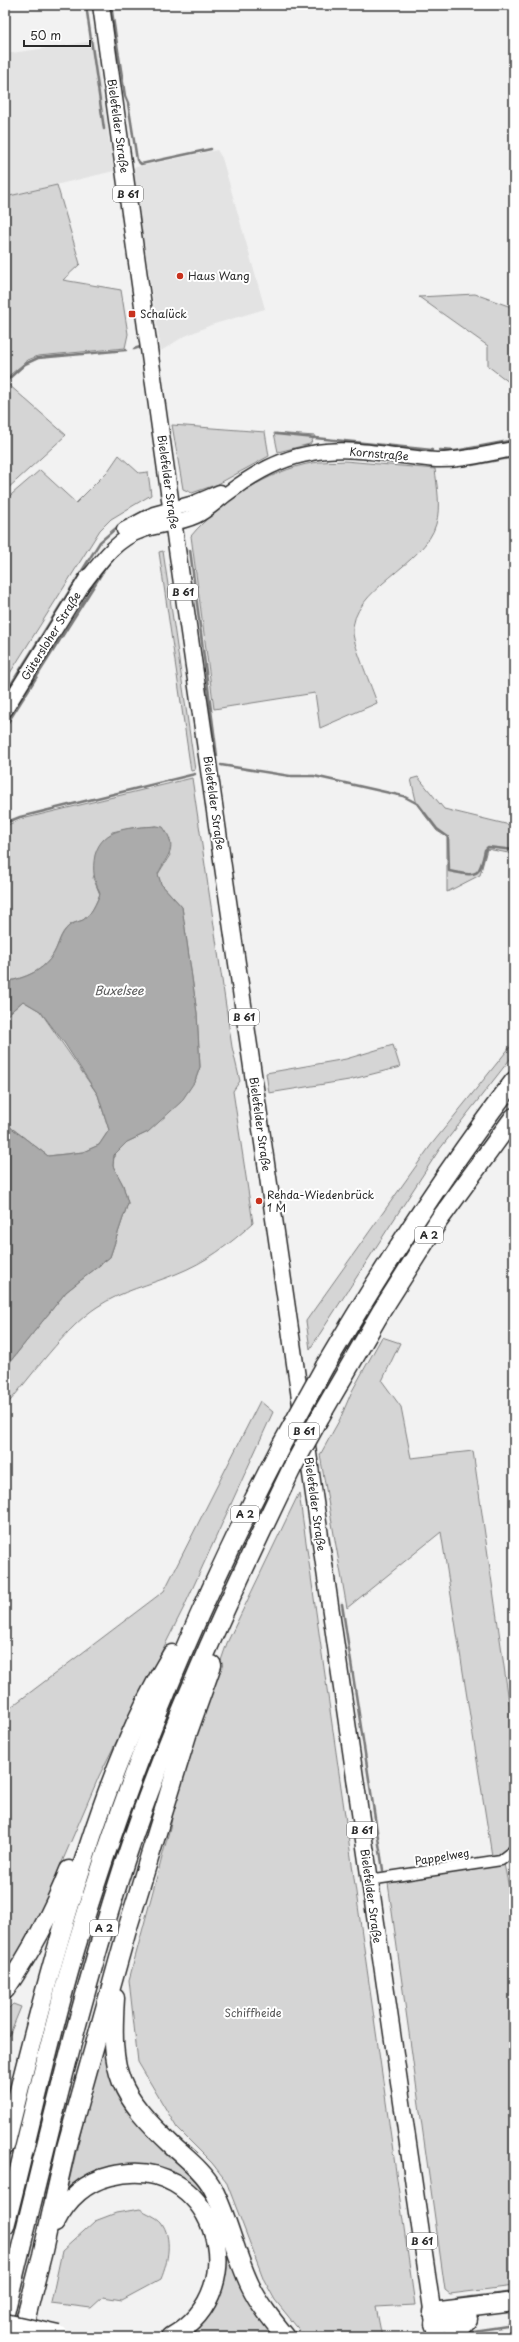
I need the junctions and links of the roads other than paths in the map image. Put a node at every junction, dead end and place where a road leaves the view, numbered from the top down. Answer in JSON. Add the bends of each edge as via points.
{"nodes":[{"id":1,"x":101,"y":5,"type":"edge"},
{"id":2,"x":514,"y":449,"type":"edge"},
{"id":3,"x":173,"y":516,"type":"junction"},
{"id":4,"x":5,"y":710,"type":"edge"},
{"id":5,"x":514,"y":1081,"type":"edge"},
{"id":6,"x":514,"y":1118,"type":"edge"},
{"id":7,"x":249,"y":1557,"type":"junction"},
{"id":8,"x":212,"y":1586,"type":"junction"},
{"id":9,"x":109,"y":1786,"type":"junction"},
{"id":10,"x":514,"y":1850,"type":"edge"},
{"id":11,"x":369,"y":1880,"type":"junction"},
{"id":12,"x":127,"y":1930,"type":"junction"},
{"id":13,"x":5,"y":1990,"type":"edge"},
{"id":14,"x":5,"y":2146,"type":"edge"},
{"id":15,"x":5,"y":2226,"type":"edge"},
{"id":16,"x":42,"y":2255,"type":"junction"},
{"id":17,"x":514,"y":2302,"type":"edge"},
{"id":18,"x":514,"y":2312,"type":"edge"},
{"id":19,"x":5,"y":2313,"type":"edge"},
{"id":20,"x":468,"y":2319,"type":"junction"},
{"id":21,"x":5,"y":2323,"type":"edge"},
{"id":22,"x":434,"y":2324,"type":"edge"},
{"id":23,"x":63,"y":2336,"type":"edge"},
{"id":24,"x":21,"y":2337,"type":"edge"},
{"id":25,"x":171,"y":2337,"type":"edge"},
{"id":26,"x":286,"y":2337,"type":"edge"},
{"id":27,"x":452,"y":2337,"type":"edge"}],
"edges":[{"from":1,"to":3,"type":"main road","name":"Bielefelder Straße","number":"B 61"},
{"from":2,"to":3,"type":"street","name":"Kornstraße","via":[[438,460],[347,451],[312,452],[276,463]]},
{"from":3,"to":4,"type":"street","name":"Gütersloher Straße","via":[[141,520],[106,546]]},
{"from":3,"to":11,"type":"main road","name":"Bielefelder Straße","number":"B 61"},
{"from":5,"to":8,"type":"highway","number":"A 2","bridge":true,"via":[[421,1211],[363,1301],[282,1444]]},
{"from":6,"to":7,"type":"highway","number":"A 2","bridge":true,"via":[[438,1220],[382,1310],[292,1468]]},
{"from":7,"to":12,"type":"highway","via":[[187,1735]]},
{"from":7,"to":19,"type":"highway","number":"A 2","via":[[200,1664],[161,1761],[126,1860],[95,1957]]},
{"from":8,"to":9,"type":"highway","via":[[162,1670],[134,1725]]},
{"from":8,"to":15,"type":"highway","number":"A 2","via":[[142,1751],[106,1852],[76,1948]]},
{"from":9,"to":13,"type":"highway","via":[[90,1818],[55,1904],[26,1959]]},
{"from":9,"to":14,"type":"highway","via":[[67,1912]]},
{"from":10,"to":11,"type":"street","name":"Pappelweg","via":[[502,1860]]},
{"from":11,"to":22,"type":"main road","name":"Bielefelder Straße","number":"B 61"},
{"from":12,"to":16,"type":"highway","via":[[66,2148]]},
{"from":12,"to":26,"type":"highway","via":[[116,1985],[113,2036],[115,2061],[124,2088],[148,2123],[200,2172],[212,2188],[226,2218],[250,2285],[263,2308]]},
{"from":16,"to":24,"type":"highway"},
{"from":16,"to":25,"type":"highway","via":[[62,2208],[77,2193],[95,2181],[115,2175],[136,2173],[157,2177],[177,2185],[193,2198],[206,2215],[215,2234],[218,2265],[215,2285],[206,2304],[194,2320]]},
{"from":17,"to":22,"type":"highway"},
{"from":18,"to":20,"type":"highway"},
{"from":20,"to":22,"type":"highway"},
{"from":20,"to":27,"type":"highway"},
{"from":21,"to":23,"type":"highway","bridge":true}]}
